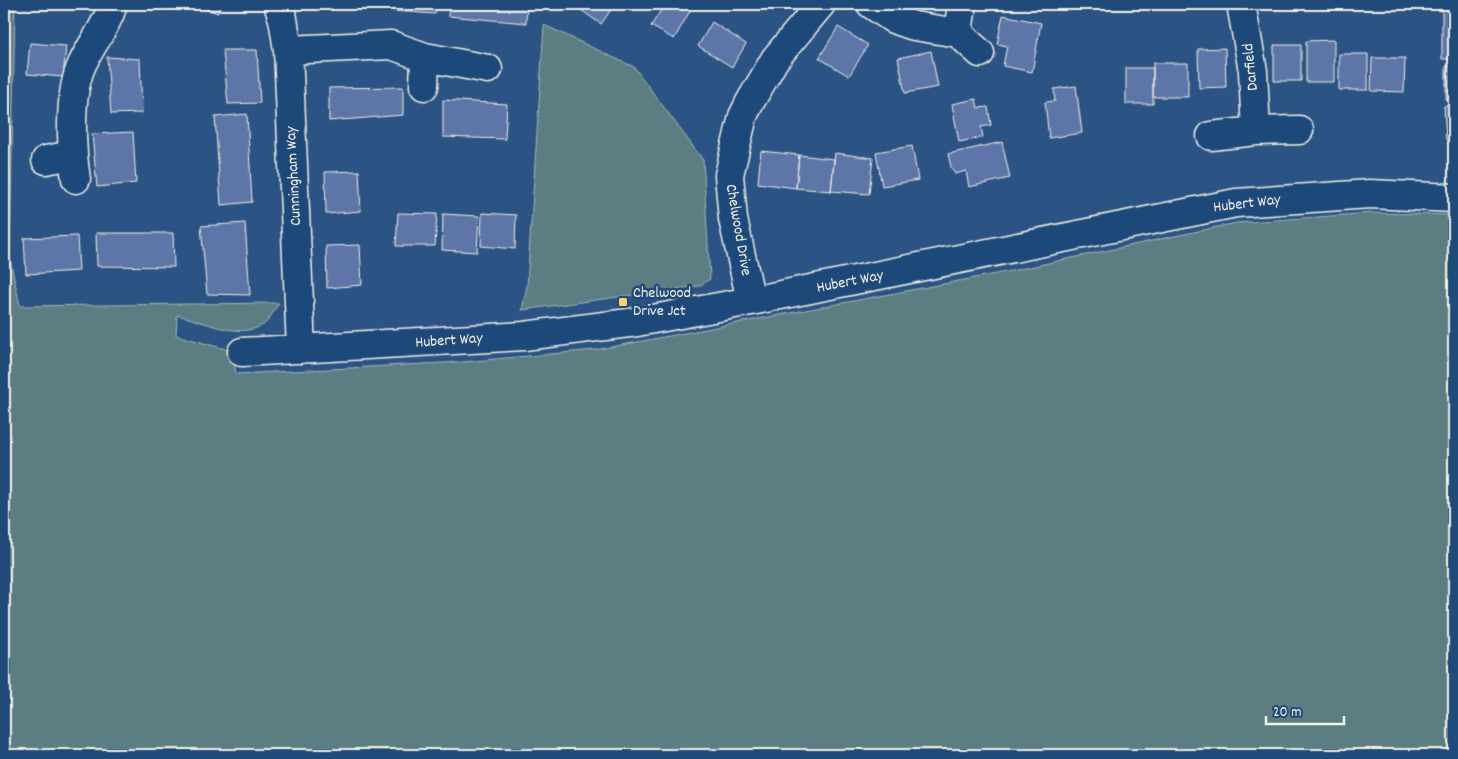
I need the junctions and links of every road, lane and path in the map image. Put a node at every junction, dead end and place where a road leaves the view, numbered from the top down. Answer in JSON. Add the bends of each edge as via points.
{"nodes":[{"id":1,"x":113,"y":4,"type":"edge"},
{"id":2,"x":278,"y":4,"type":"edge"},
{"id":3,"x":821,"y":4,"type":"edge"},
{"id":4,"x":871,"y":4,"type":"edge"},
{"id":5,"x":962,"y":4,"type":"edge"},
{"id":6,"x":1241,"y":4,"type":"edge"},
{"id":7,"x":958,"y":33,"type":"junction"},
{"id":8,"x":288,"y":50,"type":"junction"},
{"id":9,"x":980,"y":53,"type":"dead end"},
{"id":10,"x":425,"y":57,"type":"junction"},
{"id":11,"x":488,"y":68,"type":"dead end"},
{"id":12,"x":424,"y":86,"type":"dead end"},
{"id":13,"x":1299,"y":130,"type":"dead end"},
{"id":14,"x":1256,"y":131,"type":"junction"},
{"id":15,"x":1211,"y":136,"type":"dead end"},
{"id":16,"x":65,"y":165,"type":"dead end"},
{"id":17,"x":1454,"y":198,"type":"edge"},
{"id":18,"x":751,"y":302,"type":"junction"},
{"id":19,"x":301,"y":349,"type":"junction"},
{"id":20,"x":242,"y":352,"type":"dead end"}],
"edges":[{"from":1,"to":16,"type":"street","via":[[108,22],[80,69]]},
{"from":2,"to":8,"type":"street","name":"Cunningham Way"},
{"from":3,"to":18,"type":"street","name":"Chelwood Drive","via":[[775,59],[750,102],[743,116],[729,175],[733,219]]},
{"from":4,"to":7,"type":"street","via":[[893,19],[914,26]]},
{"from":5,"to":7,"type":"street"},
{"from":6,"to":14,"type":"street","name":"Darfield","via":[[1253,71]]},
{"from":7,"to":9,"type":"street"},
{"from":8,"to":10,"type":"street","via":[[391,45]]},
{"from":8,"to":19,"type":"street","name":"Cunningham Way"},
{"from":10,"to":11,"type":"street"},
{"from":10,"to":12,"type":"street"},
{"from":13,"to":14,"type":"street"},
{"from":14,"to":15,"type":"street"},
{"from":17,"to":18,"type":"street","name":"Hubert Way","via":[[1370,194],[1236,203]]},
{"from":18,"to":19,"type":"street","name":"Hubert Way","via":[[533,335]]},
{"from":19,"to":20,"type":"street","name":"Hubert Way"}]}
